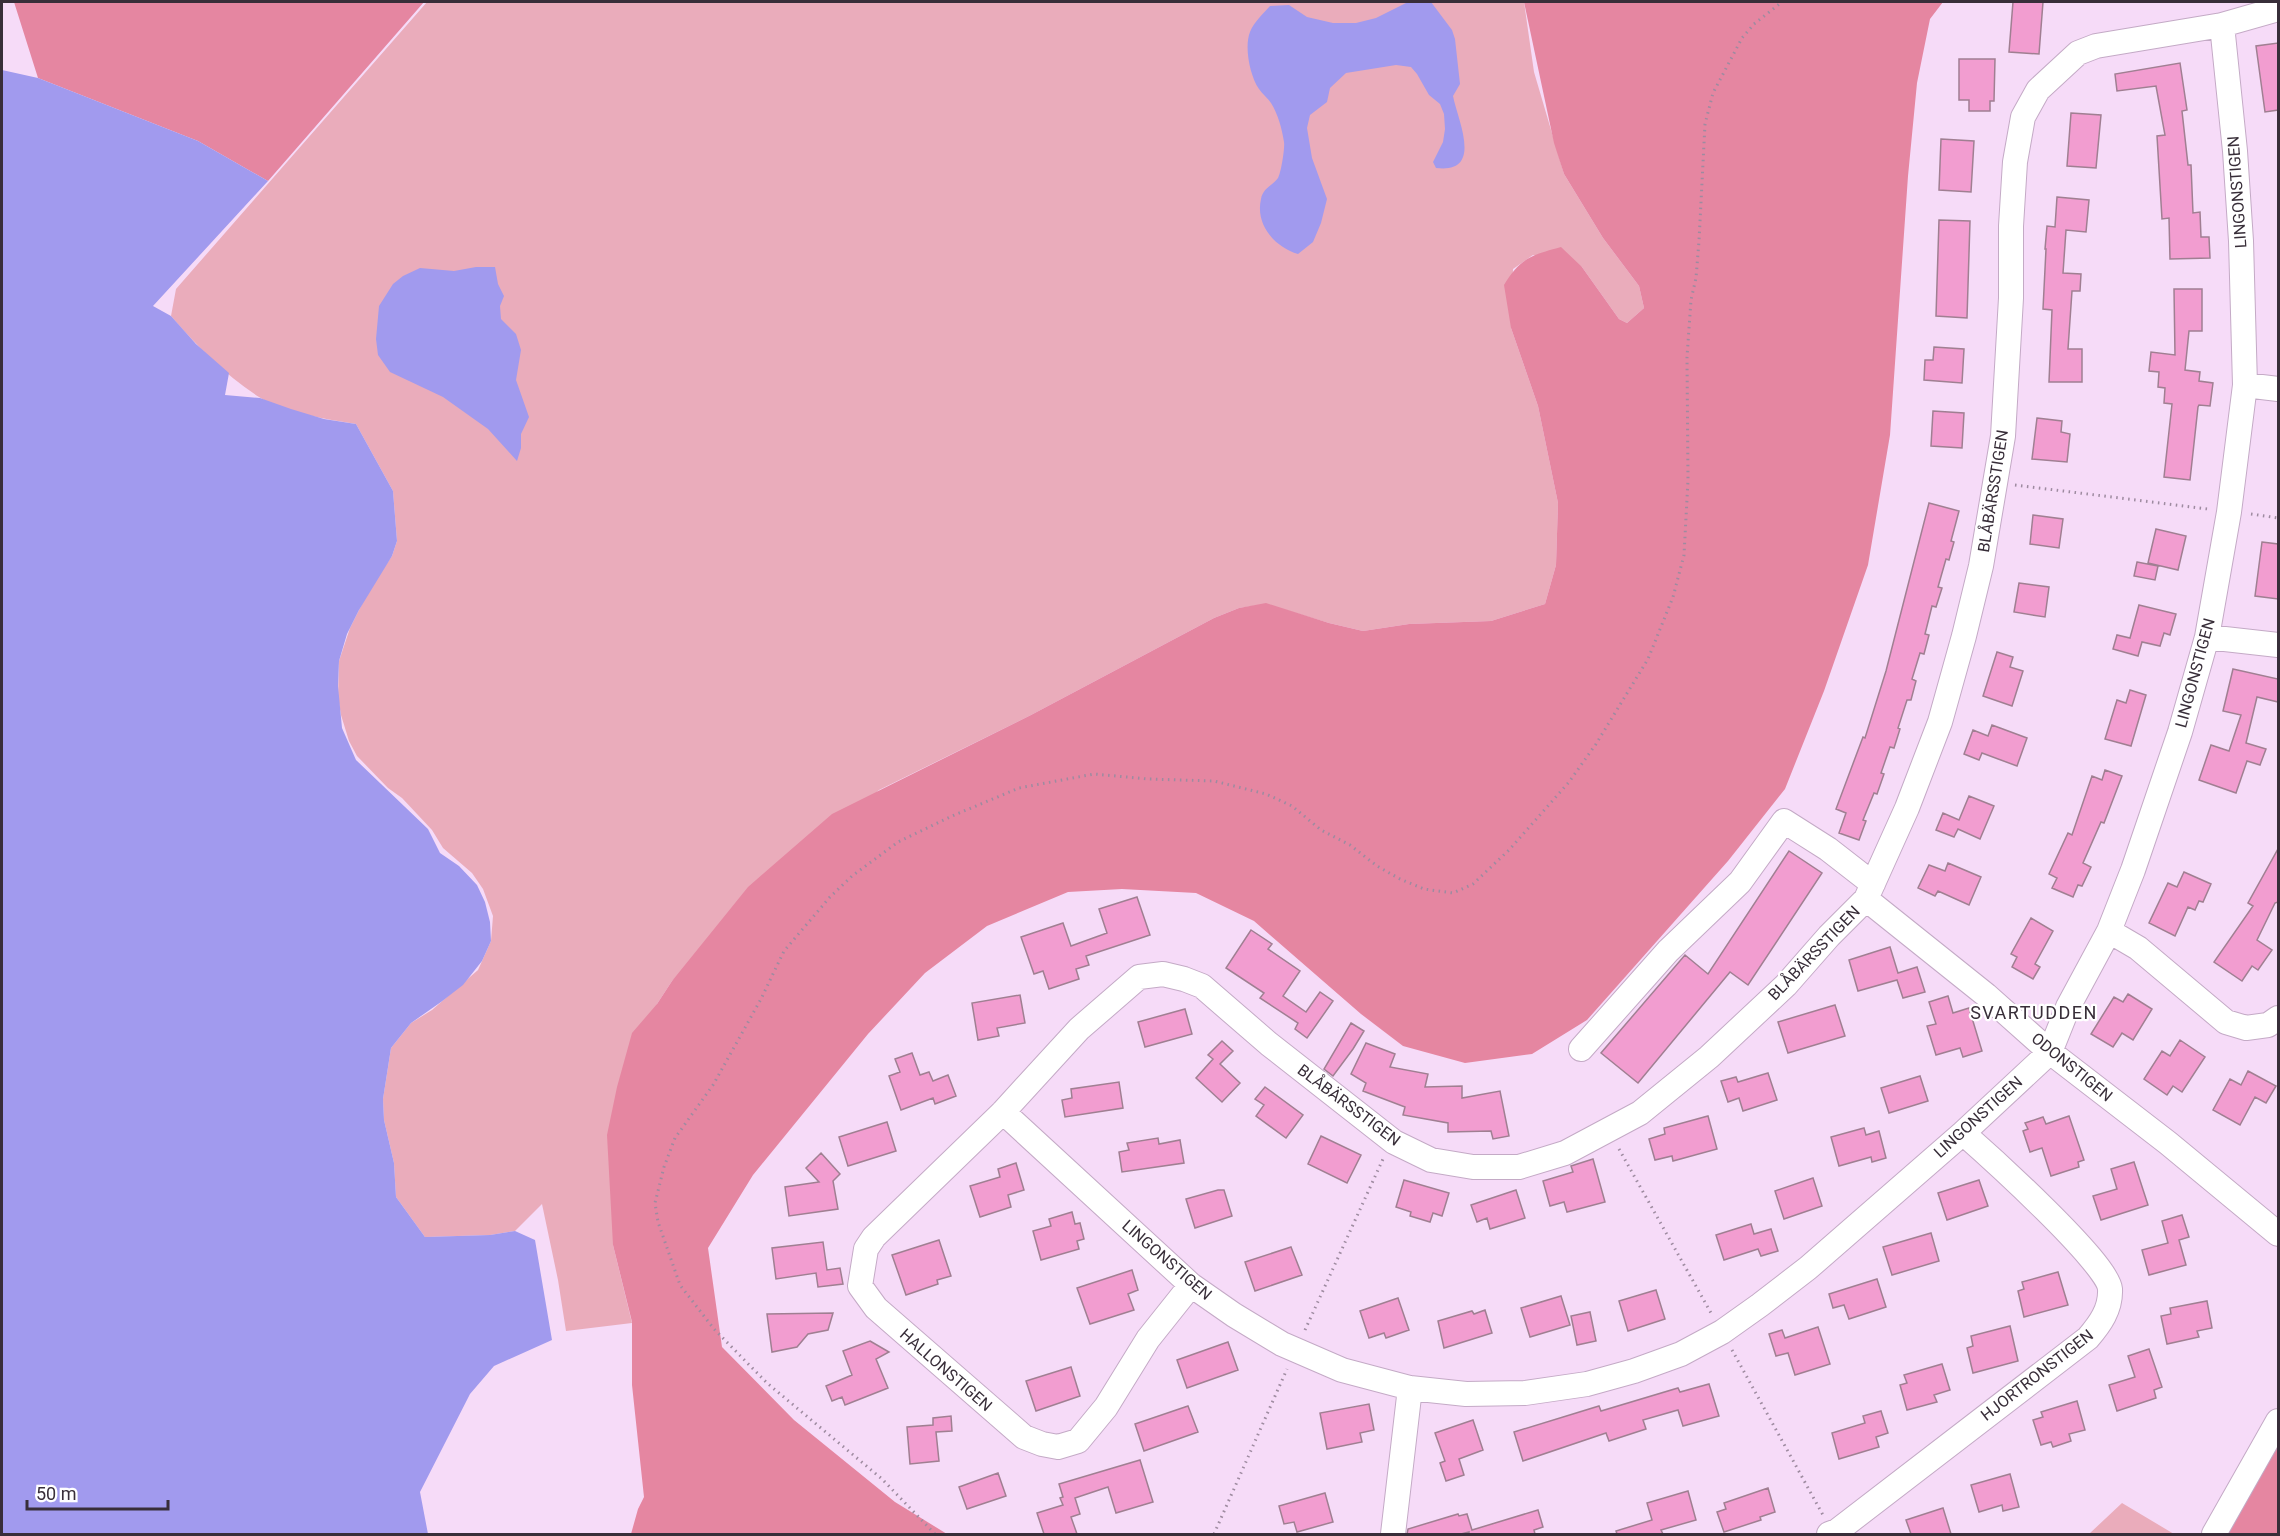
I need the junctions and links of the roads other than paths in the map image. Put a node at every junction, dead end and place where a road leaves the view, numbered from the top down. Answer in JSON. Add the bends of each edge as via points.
{"nodes":[{"id":1,"x":2278,"y":9,"type":"edge"},
{"id":2,"x":2222,"y":25,"type":"junction"},
{"id":3,"x":2245,"y":385,"type":"junction"},
{"id":4,"x":2278,"y":389,"type":"edge"},
{"id":5,"x":2207,"y":637,"type":"junction"},
{"id":6,"x":2278,"y":645,"type":"edge"},
{"id":7,"x":1869,"y":892,"type":"junction"},
{"id":8,"x":2109,"y":931,"type":"junction"},
{"id":9,"x":2278,"y":1018,"type":"edge"},
{"id":10,"x":1581,"y":1049,"type":"dead end"},
{"id":11,"x":2050,"y":1052,"type":"junction"},
{"id":12,"x":1003,"y":1112,"type":"junction"},
{"id":13,"x":1963,"y":1132,"type":"junction"},
{"id":14,"x":2278,"y":1234,"type":"edge"},
{"id":15,"x":1191,"y":1285,"type":"junction"},
{"id":16,"x":1410,"y":1388,"type":"junction"},
{"id":17,"x":2278,"y":1421,"type":"edge"},
{"id":18,"x":1393,"y":1534,"type":"edge"},
{"id":19,"x":1829,"y":1534,"type":"edge"},
{"id":20,"x":2214,"y":1534,"type":"edge"}],
"edges":[{"from":1,"to":2,"type":"street","name":"BLÅBÄRSSTIGEN"},
{"from":2,"to":3,"type":"street","name":"LINGONSTIGEN","via":[[2241,241]]},
{"from":2,"to":7,"type":"street","name":"BLÅBÄRSSTIGEN","via":[[2096,46],[2078,53],[2038,90],[2022,117],[2015,162],[2003,436],[1981,566],[1940,722]]},
{"from":3,"to":4,"type":"street"},
{"from":3,"to":5,"type":"street","name":"LINGONSTIGEN","via":[[2229,512]]},
{"from":5,"to":6,"type":"street"},
{"from":5,"to":8,"type":"street","name":"LINGONSTIGEN","via":[[2158,799]]},
{"from":7,"to":10,"type":"street","name":"ODONSTIGEN","via":[[1828,849],[1784,821],[1740,882],[1668,951]]},
{"from":7,"to":11,"type":"street","name":"ODONSTIGEN"},
{"from":7,"to":12,"type":"street","name":"BLÅBÄRSSTIGEN","via":[[1786,985],[1709,1057],[1640,1113],[1565,1153],[1519,1167],[1473,1167],[1431,1160],[1394,1142],[1202,986],[1163,974],[1139,977],[1079,1029]]},
{"from":8,"to":9,"type":"street","via":[[2138,948],[2226,1022],[2246,1028],[2268,1025]]},
{"from":8,"to":11,"type":"street","name":"LINGONSTIGEN","via":[[2068,1007]]},
{"from":11,"to":13,"type":"street","name":"LINGONSTIGEN"},
{"from":11,"to":14,"type":"street","name":"ODONSTIGEN"},
{"from":12,"to":15,"type":"street","name":"LINGONSTIGEN"},
{"from":12,"to":15,"type":"street","name":"HALLONSTIGEN","via":[[866,1249],[860,1286],[876,1308],[1024,1437],[1058,1447],[1078,1441],[1106,1407],[1148,1339]]},
{"from":13,"to":16,"type":"street","name":"LINGONSTIGEN","via":[[1808,1268],[1722,1332],[1681,1354],[1587,1384],[1525,1393],[1466,1394]]},
{"from":13,"to":19,"type":"street","name":"HJORTRONSTIGEN","via":[[2025,1188],[2090,1258],[2110,1287],[2109,1307],[2088,1338]]},
{"from":15,"to":16,"type":"street","name":"LINGONSTIGEN","via":[[1282,1344],[1342,1370]]},
{"from":16,"to":18,"type":"street"},
{"from":17,"to":20,"type":"street"}]}
